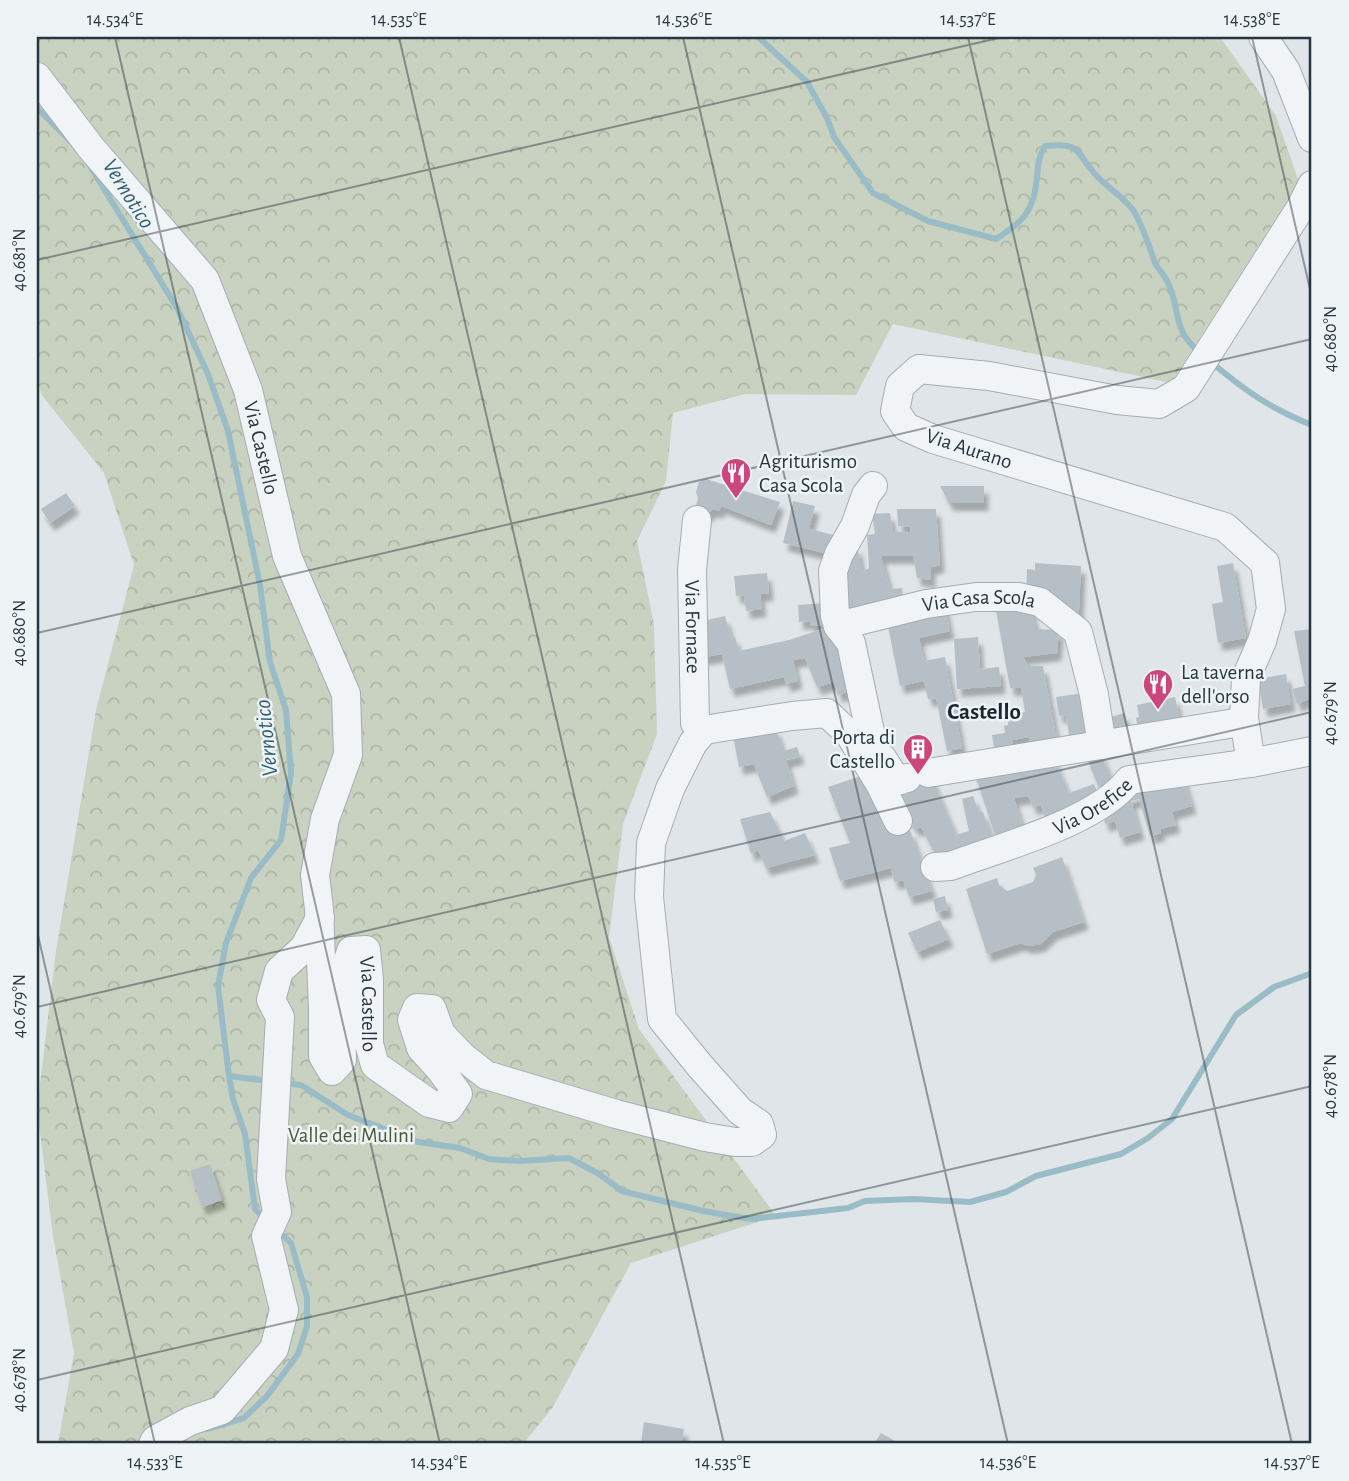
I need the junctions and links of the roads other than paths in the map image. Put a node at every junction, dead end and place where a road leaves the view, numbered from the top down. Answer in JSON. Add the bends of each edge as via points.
{"nodes":[{"id":1,"x":1263,"y":37,"type":"edge"},
{"id":2,"x":37,"y":77,"type":"edge"},
{"id":3,"x":1312,"y":138,"type":"edge"},
{"id":4,"x":1307,"y":196,"type":"edge"},
{"id":5,"x":873,"y":486,"type":"dead end"},
{"id":6,"x":698,"y":520,"type":"dead end"},
{"id":7,"x":838,"y":626,"type":"junction"},
{"id":8,"x":1244,"y":719,"type":"junction"},
{"id":9,"x":704,"y":730,"type":"junction"},
{"id":10,"x":1102,"y":745,"type":"junction"},
{"id":11,"x":866,"y":751,"type":"junction"},
{"id":12,"x":1312,"y":751,"type":"edge"},
{"id":13,"x":1251,"y":764,"type":"junction"},
{"id":14,"x":898,"y":821,"type":"dead end"},
{"id":15,"x":935,"y":867,"type":"dead end"},
{"id":16,"x":320,"y":918,"type":"junction"},
{"id":17,"x":153,"y":1444,"type":"edge"}],
"edges":[{"from":1,"to":3,"type":"street","via":[[1286,71]]},
{"from":2,"to":16,"type":"street","name":"Via Castello","via":[[92,149],[205,280],[248,390],[287,556],[346,694],[348,755],[325,819],[315,875]]},
{"from":4,"to":8,"type":"street","name":"Via Aurano","via":[[1186,388],[1159,404],[919,369],[900,386],[895,411],[906,427],[933,439],[1225,527],[1265,563],[1271,609],[1246,678]]},
{"from":5,"to":7,"type":"street","via":[[832,571]]},
{"from":6,"to":9,"type":"street","name":"Via Fornace","via":[[692,569],[695,723]]},
{"from":7,"to":10,"type":"street","name":"Via Casa Scola","via":[[976,597],[1040,602],[1078,632]]},
{"from":7,"to":11,"type":"street","via":[[851,643]]},
{"from":8,"to":10,"type":"street"},
{"from":8,"to":13,"type":"street"},
{"from":9,"to":11,"type":"street","via":[[827,713]]},
{"from":9,"to":16,"type":"street","name":"Via Castello","via":[[670,789],[651,843],[649,897],[662,1018],[740,1111],[759,1124],[762,1135],[752,1142],[616,1114],[486,1074],[441,1034],[432,1009],[417,1007],[412,1020],[421,1048],[458,1094],[449,1108],[429,1103],[375,1065],[369,1044],[366,950],[351,951],[345,967],[340,1001],[342,1059],[332,1071],[323,1056]]},
{"from":10,"to":11,"type":"street","via":[[897,781],[882,758]]},
{"from":11,"to":14,"type":"street"},
{"from":12,"to":13,"type":"street","name":"Via Orefice"},
{"from":13,"to":15,"type":"street","name":"Via Orefice","via":[[1129,780],[1100,805],[1070,821],[951,866]]},
{"from":16,"to":17,"type":"street","via":[[304,948],[279,971],[271,1000],[279,1017],[272,1224],[284,1310],[274,1349],[222,1410],[190,1421]]}]}
